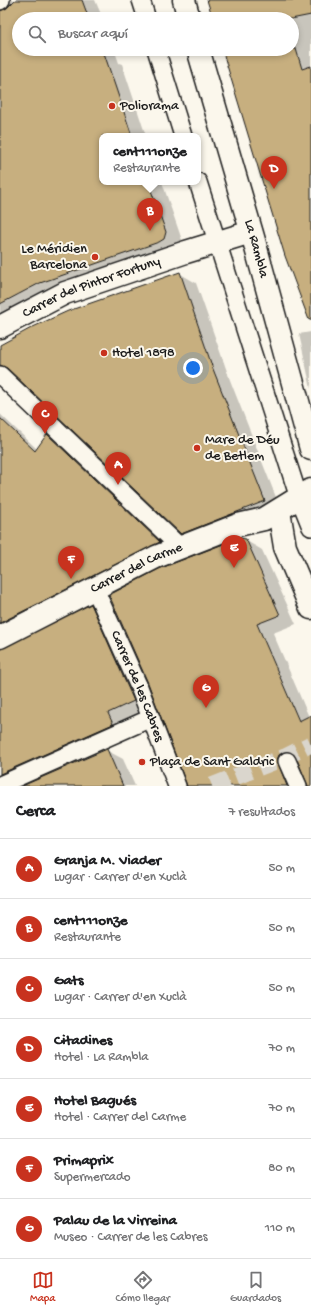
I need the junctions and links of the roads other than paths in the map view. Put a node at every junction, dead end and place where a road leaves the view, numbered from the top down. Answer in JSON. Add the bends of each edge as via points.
{"nodes":[{"id":1,"x":141,"y":0,"type":"edge"},
{"id":2,"x":184,"y":0,"type":"edge"},
{"id":3,"x":145,"y":12,"type":"edge"},
{"id":4,"x":187,"y":12,"type":"edge"},
{"id":5,"x":158,"y":56,"type":"edge"},
{"id":6,"x":200,"y":56,"type":"edge"},
{"id":7,"x":182,"y":133,"type":"edge"},
{"id":8,"x":199,"y":185,"type":"edge"},
{"id":9,"x":251,"y":232,"type":"junction"},
{"id":10,"x":216,"y":243,"type":"junction"},
{"id":11,"x":0,"y":327,"type":"edge"},
{"id":12,"x":0,"y":375,"type":"edge"},
{"id":13,"x":311,"y":449,"type":"edge"},
{"id":14,"x":305,"y":494,"type":"edge"},
{"id":15,"x":279,"y":511,"type":"junction"},
{"id":16,"x":311,"y":527,"type":"edge"},
{"id":17,"x":181,"y":548,"type":"junction"},
{"id":18,"x":95,"y":589,"type":"junction"},
{"id":19,"x":311,"y":608,"type":"edge"},
{"id":20,"x":0,"y":637,"type":"edge"},
{"id":21,"x":151,"y":718,"type":"junction"},
{"id":22,"x":287,"y":761,"type":"dead end"},
{"id":23,"x":0,"y":785,"type":"edge"},
{"id":24,"x":176,"y":786,"type":"edge"},
{"id":25,"x":298,"y":786,"type":"edge"}],
"edges":[{"from":1,"to":3,"type":"street"},
{"from":2,"to":4,"type":"street"},
{"from":5,"to":7,"type":"street"},
{"from":6,"to":9,"type":"street","name":"La Rambla"},
{"from":8,"to":10,"type":"street"},
{"from":9,"to":10,"type":"street","name":"Carrer del Pintor Fortuny"},
{"from":9,"to":13,"type":"street","name":"La Rambla"},
{"from":10,"to":11,"type":"street","name":"Carrer del Pintor Fortuny","via":[[65,293]]},
{"from":10,"to":14,"type":"street"},
{"from":12,"to":17,"type":"street"},
{"from":14,"to":15,"type":"street","name":"Carrer del Carme"},
{"from":14,"to":16,"type":"street"},
{"from":15,"to":17,"type":"street","name":"Carrer del Carme","via":[[264,519],[238,525]]},
{"from":15,"to":19,"type":"street","via":[[285,547]]},
{"from":17,"to":18,"type":"street","name":"Carrer del Carme","via":[[156,557]]},
{"from":18,"to":20,"type":"street","name":"Carrer del Carme"},
{"from":18,"to":21,"type":"street","name":"Carrer de les Cabres"},
{"from":21,"to":23,"type":"street"},
{"from":21,"to":24,"type":"street","name":"Carrer de les Cabres"},
{"from":22,"to":25,"type":"street"}]}
